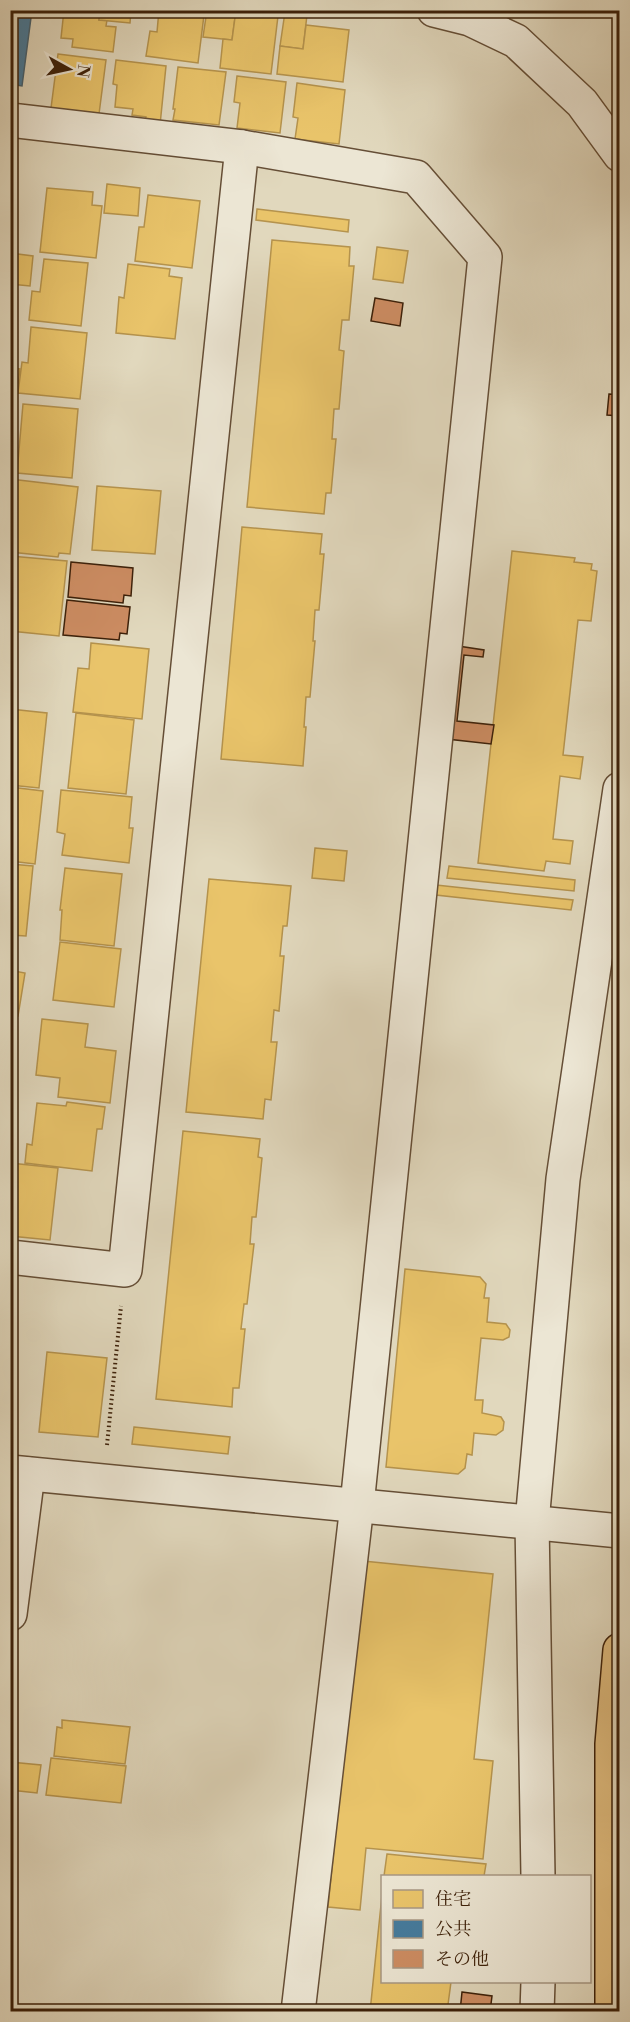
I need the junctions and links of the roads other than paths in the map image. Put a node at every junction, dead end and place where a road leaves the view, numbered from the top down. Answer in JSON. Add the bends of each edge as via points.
{"nodes":[{"id":1,"x":434,"y":10,"type":"edge"},
{"id":2,"x":10,"y":120,"type":"edge"},
{"id":3,"x":242,"y":147,"type":"junction"},
{"id":4,"x":620,"y":155,"type":"edge"},
{"id":5,"x":620,"y":789,"type":"edge"},
{"id":6,"x":620,"y":915,"type":"edge"},
{"id":7,"x":595,"y":952,"type":"junction"},
{"id":8,"x":10,"y":1257,"type":"edge"},
{"id":9,"x":19,"y":1473,"type":"edge"},
{"id":10,"x":357,"y":1506,"type":"junction"},
{"id":11,"x":538,"y":1523,"type":"junction"},
{"id":12,"x":620,"y":1531,"type":"edge"},
{"id":13,"x":10,"y":1614,"type":"edge"},
{"id":14,"x":620,"y":1650,"type":"edge"},
{"id":15,"x":538,"y":1875,"type":"edge"},
{"id":16,"x":538,"y":1983,"type":"edge"},
{"id":17,"x":298,"y":2012,"type":"edge"},
{"id":18,"x":537,"y":2012,"type":"edge"},
{"id":19,"x":612,"y":2012,"type":"edge"}],
"edges":[{"from":1,"to":4,"type":"street","via":[[470,19],[516,41],[582,103]]},
{"from":2,"to":3,"type":"street"},
{"from":3,"to":8,"type":"street","via":[[125,1270]]},
{"from":3,"to":10,"type":"street","via":[[416,177],[485,257]]},
{"from":5,"to":7,"type":"street"},
{"from":6,"to":7,"type":"street"},
{"from":7,"to":11,"type":"street","via":[[563,1179]]},
{"from":9,"to":10,"type":"street"},
{"from":9,"to":13,"type":"street"},
{"from":10,"to":11,"type":"street"},
{"from":10,"to":17,"type":"street"},
{"from":11,"to":12,"type":"street"},
{"from":11,"to":15,"type":"street"},
{"from":14,"to":19,"type":"highway","via":[[612,1744]]},
{"from":16,"to":18,"type":"street"}]}
